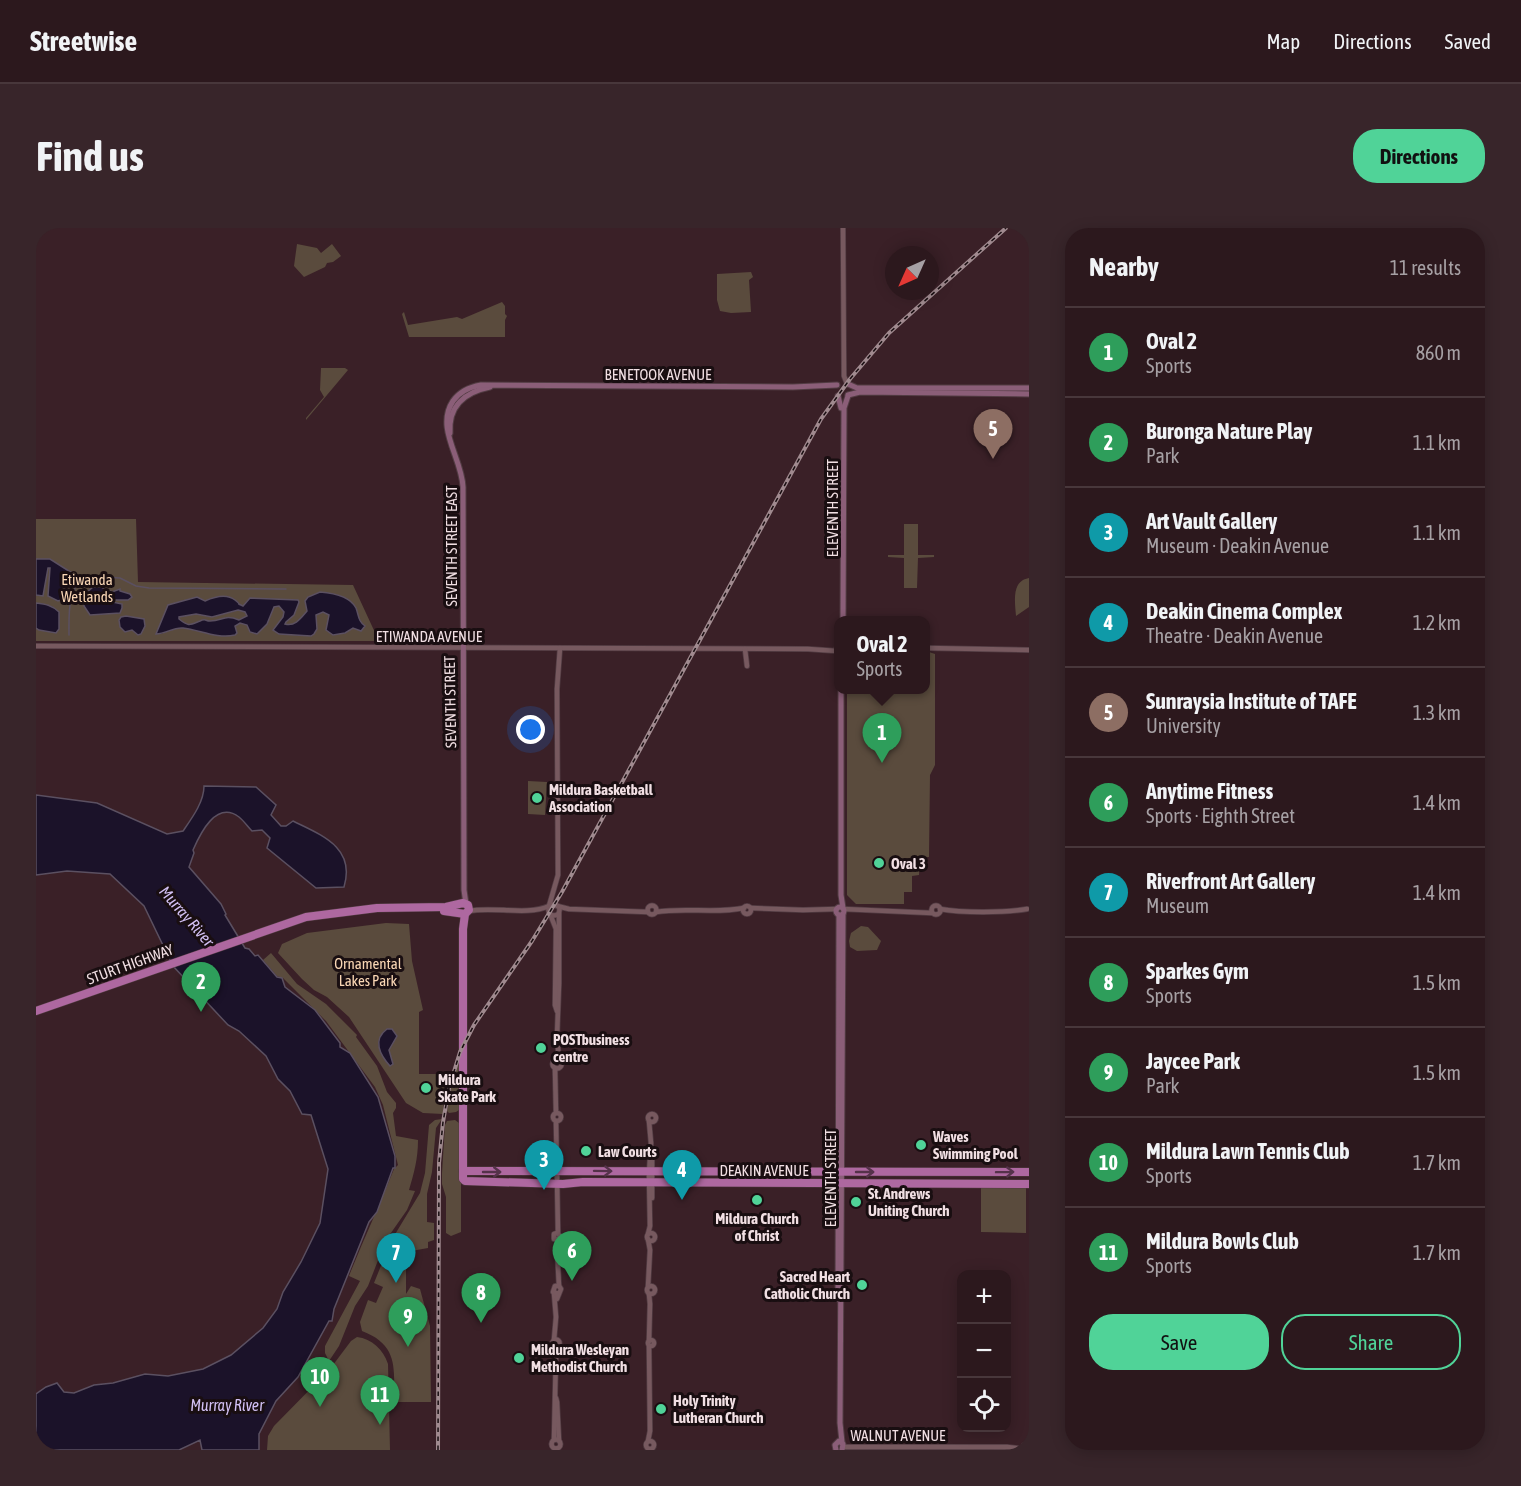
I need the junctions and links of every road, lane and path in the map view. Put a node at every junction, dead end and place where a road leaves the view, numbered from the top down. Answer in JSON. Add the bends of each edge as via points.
{"nodes":[{"id":1,"x":843,"y":228,"type":"edge"},
{"id":2,"x":843,"y":241,"type":"junction"},
{"id":3,"x":838,"y":384,"type":"junction"},
{"id":4,"x":848,"y":384,"type":"junction"},
{"id":5,"x":819,"y":387,"type":"junction"},
{"id":6,"x":1029,"y":388,"type":"edge"},
{"id":7,"x":888,"y":390,"type":"junction"},
{"id":8,"x":1012,"y":391,"type":"junction"},
{"id":9,"x":1029,"y":393,"type":"edge"},
{"id":10,"x":837,"y":395,"type":"junction"},
{"id":11,"x":848,"y":395,"type":"junction"},
{"id":12,"x":458,"y":399,"type":"joint"},
{"id":13,"x":842,"y":616,"type":"edge"},
{"id":14,"x":842,"y":616,"type":"edge"},
{"id":15,"x":36,"y":646,"type":"edge"},
{"id":16,"x":462,"y":648,"type":"junction"},
{"id":17,"x":558,"y":648,"type":"junction"},
{"id":18,"x":834,"y":648,"type":"edge"},
{"id":19,"x":930,"y":648,"type":"edge"},
{"id":20,"x":1029,"y":650,"type":"edge"},
{"id":21,"x":841,"y":694,"type":"edge"},
{"id":22,"x":553,"y":894,"type":"junction"},
{"id":23,"x":549,"y":906,"type":"junction"},
{"id":24,"x":557,"y":906,"type":"junction"},
{"id":25,"x":463,"y":909,"type":"junction"},
{"id":26,"x":538,"y":909,"type":"junction"},
{"id":27,"x":569,"y":909,"type":"junction"},
{"id":28,"x":841,"y":911,"type":"junction"},
{"id":29,"x":1028,"y":911,"type":"edge"},
{"id":30,"x":559,"y":913,"type":"junction"},
{"id":31,"x":550,"y":914,"type":"junction"},
{"id":32,"x":557,"y":933,"type":"junction"},
{"id":33,"x":36,"y":1011,"type":"edge"},
{"id":34,"x":652,"y":1121,"type":"dead end"},
{"id":35,"x":556,"y":1170,"type":"junction"},
{"id":36,"x":840,"y":1171,"type":"junction"},
{"id":37,"x":651,"y":1172,"type":"junction"},
{"id":38,"x":1029,"y":1172,"type":"edge"},
{"id":39,"x":463,"y":1175,"type":"junction"},
{"id":40,"x":557,"y":1183,"type":"junction"},
{"id":41,"x":651,"y":1183,"type":"junction"},
{"id":42,"x":840,"y":1184,"type":"junction"},
{"id":43,"x":1029,"y":1184,"type":"edge"},
{"id":44,"x":840,"y":1446,"type":"edge"},
{"id":45,"x":1027,"y":1446,"type":"edge"},
{"id":46,"x":556,"y":1449,"type":"edge"},
{"id":47,"x":650,"y":1449,"type":"edge"}],
"edges":[{"from":1,"to":2,"type":"street"},
{"from":2,"to":3,"type":"street"},
{"from":2,"to":4,"type":"street","via":[[844,377]]},
{"from":3,"to":4,"type":"main road"},
{"from":3,"to":5,"type":"main road","name":"BENETOOK AVENUE"},
{"from":3,"to":10,"type":"main road"},
{"from":4,"to":7,"type":"main road"},
{"from":4,"to":11,"type":"main road"},
{"from":5,"to":10,"type":"main road","name":"BENETOOK AVENUE"},
{"from":5,"to":12,"type":"main road","name":"BENETOOK AVENUE","via":[[497,386],[475,390]]},
{"from":6,"to":8,"type":"main road"},
{"from":7,"to":8,"type":"main road"},
{"from":7,"to":11,"type":"main road"},
{"from":8,"to":9,"type":"main road"},
{"from":10,"to":11,"type":"main road"},
{"from":10,"to":14,"type":"main road","name":"ELEVENTH STREET","via":[[841,409]]},
{"from":11,"to":13,"type":"main road","name":"ELEVENTH STREET","via":[[844,406]]},
{"from":12,"to":16,"type":"main road","name":"SEVENTH STREET EAST","via":[[450,422],[463,480]]},
{"from":15,"to":16,"type":"street","name":"ETIWANDA AVENUE"},
{"from":16,"to":17,"type":"street","name":"ETIWANDA AVENUE"},
{"from":16,"to":25,"type":"main road","name":"SEVENTH STREET"},
{"from":17,"to":18,"type":"street","name":"ETIWANDA AVENUE"},
{"from":17,"to":22,"type":"street","via":[[558,855]]},
{"from":19,"to":20,"type":"street"},
{"from":21,"to":28,"type":"main road","name":"ELEVENTH STREET"},
{"from":22,"to":23,"type":"street"},
{"from":22,"to":24,"type":"street"},
{"from":23,"to":24,"type":"street"},
{"from":23,"to":26,"type":"street"},
{"from":23,"to":31,"type":"street"},
{"from":24,"to":27,"type":"street"},
{"from":24,"to":30,"type":"street"},
{"from":25,"to":26,"type":"street"},
{"from":25,"to":33,"type":"highway","name":"STURT HIGHWAY","via":[[372,910],[298,920]]},
{"from":25,"to":39,"type":"highway","name":"SEVENTH STREET"},
{"from":26,"to":31,"type":"street"},
{"from":27,"to":28,"type":"street","via":[[648,910],[651,905],[656,910],[744,910],[747,906],[751,910]]},
{"from":27,"to":30,"type":"street"},
{"from":28,"to":29,"type":"street","via":[[917,911],[936,906],[940,911]]},
{"from":28,"to":36,"type":"main road","name":"ELEVENTH STREET"},
{"from":30,"to":31,"type":"street"},
{"from":30,"to":32,"type":"street"},
{"from":31,"to":32,"type":"street"},
{"from":32,"to":35,"type":"street","via":[[557,1060],[553,1064],[557,1070],[556,1113],[561,1117],[556,1121]]},
{"from":34,"to":37,"type":"street"},
{"from":35,"to":37,"type":"highway","name":"DEAKIN AVENUE","one_way":true},
{"from":39,"to":35,"type":"highway","name":"DEAKIN AVENUE","one_way":true},
{"from":35,"to":40,"type":"street"},
{"from":36,"to":37,"type":"highway","name":"DEAKIN AVENUE"},
{"from":36,"to":38,"type":"highway","name":"DEAKIN AVENUE","one_way":true},
{"from":36,"to":42,"type":"main road","name":"ELEVENTH STREET"},
{"from":37,"to":41,"type":"street"},
{"from":39,"to":40,"type":"highway","name":"DEAKIN AVENUE","via":[[478,1182]]},
{"from":40,"to":41,"type":"highway","name":"DEAKIN AVENUE"},
{"from":40,"to":46,"type":"street","via":[[556,1233],[560,1237],[556,1240],[556,1286],[561,1289],[556,1294],[556,1441],[560,1445]]},
{"from":41,"to":42,"type":"highway","name":"DEAKIN AVENUE"},
{"from":41,"to":47,"type":"street","via":[[650,1287],[655,1290],[650,1304],[650,1441],[654,1445]]},
{"from":42,"to":43,"type":"highway","name":"DEAKIN AVENUE"},
{"from":42,"to":44,"type":"main road","name":"ELEVENTH STREET"},
{"from":44,"to":45,"type":"street","name":"WALNUT AVENUE"}]}
